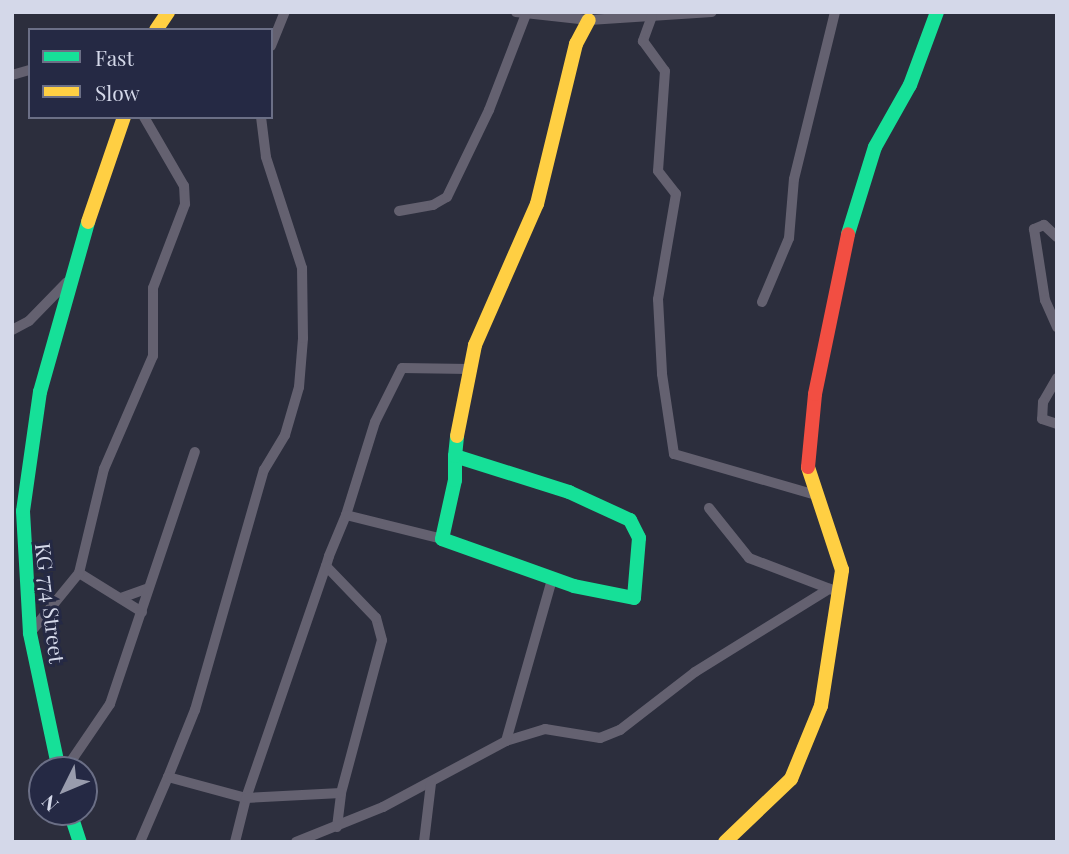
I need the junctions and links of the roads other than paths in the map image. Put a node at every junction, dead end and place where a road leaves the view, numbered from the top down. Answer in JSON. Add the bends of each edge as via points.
{"nodes":[{"id":1,"x":168,"y":12,"type":"edge"},
{"id":2,"x":285,"y":12,"type":"edge"},
{"id":3,"x":712,"y":12,"type":"edge"},
{"id":4,"x":835,"y":12,"type":"edge"},
{"id":5,"x":937,"y":12,"type":"edge"},
{"id":6,"x":521,"y":13,"type":"edge"},
{"id":7,"x":652,"y":16,"type":"junction"},
{"id":8,"x":589,"y":20,"type":"junction"},
{"id":9,"x":157,"y":28,"type":"edge"},
{"id":10,"x":273,"y":41,"type":"edge"},
{"id":11,"x":123,"y":119,"type":"edge"},
{"id":12,"x":145,"y":119,"type":"edge"},
{"id":13,"x":261,"y":119,"type":"edge"},
{"id":14,"x":399,"y":211,"type":"dead end"},
{"id":15,"x":1057,"y":237,"type":"edge"},
{"id":16,"x":69,"y":279,"type":"junction"},
{"id":17,"x":762,"y":302,"type":"dead end"},
{"id":18,"x":1057,"y":327,"type":"edge"},
{"id":19,"x":12,"y":330,"type":"edge"},
{"id":20,"x":469,"y":369,"type":"junction"},
{"id":21,"x":1057,"y":378,"type":"edge"},
{"id":22,"x":1057,"y":424,"type":"edge"},
{"id":23,"x":195,"y":452,"type":"dead end"},
{"id":24,"x":455,"y":456,"type":"junction"},
{"id":25,"x":813,"y":494,"type":"junction"},
{"id":26,"x":709,"y":508,"type":"dead end"},
{"id":27,"x":346,"y":515,"type":"junction"},
{"id":28,"x":442,"y":539,"type":"junction"},
{"id":29,"x":326,"y":566,"type":"junction"},
{"id":30,"x":79,"y":573,"type":"junction"},
{"id":31,"x":552,"y":579,"type":"junction"},
{"id":32,"x":148,"y":588,"type":"junction"},
{"id":33,"x":833,"y":590,"type":"junction"},
{"id":34,"x":121,"y":598,"type":"junction"},
{"id":35,"x":142,"y":612,"type":"junction"},
{"id":36,"x":30,"y":633,"type":"junction"},
{"id":37,"x":506,"y":741,"type":"junction"},
{"id":38,"x":56,"y":756,"type":"edge"},
{"id":39,"x":75,"y":756,"type":"edge"},
{"id":40,"x":168,"y":777,"type":"junction"},
{"id":41,"x":431,"y":783,"type":"junction"},
{"id":42,"x":341,"y":793,"type":"junction"},
{"id":43,"x":246,"y":798,"type":"junction"},
{"id":44,"x":337,"y":827,"type":"junction"},
{"id":45,"x":140,"y":842,"type":"edge"},
{"id":46,"x":235,"y":842,"type":"edge"},
{"id":47,"x":296,"y":842,"type":"edge"},
{"id":48,"x":424,"y":842,"type":"edge"},
{"id":49,"x":725,"y":842,"type":"edge"}],
"edges":[{"from":1,"to":9,"type":"street"},
{"from":2,"to":10,"type":"street"},
{"from":3,"to":7,"type":"street"},
{"from":4,"to":17,"type":"street","via":[[794,179],[789,238]]},
{"from":5,"to":25,"type":"street","via":[[914,76],[875,147],[852,214],[809,428],[806,454]]},
{"from":6,"to":8,"type":"street"},
{"from":6,"to":14,"type":"street","via":[[489,110],[447,197],[433,205]]},
{"from":7,"to":8,"type":"street"},
{"from":7,"to":25,"type":"street","via":[[643,41],[665,71],[659,171],[676,194],[659,299],[662,374],[674,454]]},
{"from":8,"to":20,"type":"street","via":[[576,44],[537,204],[482,321]]},
{"from":11,"to":16,"type":"street","name":"KG 774 Street"},
{"from":12,"to":30,"type":"street","via":[[184,186],[185,204],[153,288],[153,356],[104,469]]},
{"from":13,"to":40,"type":"street","via":[[266,157],[302,268],[299,387],[285,435],[264,470],[195,710]]},
{"from":15,"to":18,"type":"street","via":[[1044,225],[1034,229],[1045,300]]},
{"from":16,"to":19,"type":"street","via":[[29,321]]},
{"from":16,"to":36,"type":"street","name":"KG 774 Street","via":[[40,392],[23,510]]},
{"from":20,"to":24,"type":"street"},
{"from":20,"to":27,"type":"street","via":[[409,365],[399,372],[375,422]]},
{"from":21,"to":22,"type":"street","via":[[1044,402],[1042,419]]},
{"from":23,"to":32,"type":"street"},
{"from":24,"to":28,"type":"street"},
{"from":24,"to":31,"type":"street","via":[[612,509],[636,527],[639,545],[634,598],[621,599]]},
{"from":25,"to":33,"type":"street","via":[[842,570]]},
{"from":26,"to":33,"type":"street","via":[[749,558]]},
{"from":27,"to":28,"type":"street"},
{"from":27,"to":29,"type":"street"},
{"from":28,"to":31,"type":"street"},
{"from":29,"to":42,"type":"street","via":[[376,618],[382,640]]},
{"from":29,"to":43,"type":"street"},
{"from":30,"to":34,"type":"street"},
{"from":30,"to":36,"type":"street"},
{"from":31,"to":37,"type":"street"},
{"from":32,"to":34,"type":"street"},
{"from":32,"to":35,"type":"street"},
{"from":33,"to":37,"type":"street","via":[[695,672],[620,730],[600,738],[545,729]]},
{"from":33,"to":49,"type":"street","via":[[821,706],[805,752],[791,779]]},
{"from":34,"to":35,"type":"street"},
{"from":35,"to":39,"type":"street","via":[[110,704]]},
{"from":36,"to":38,"type":"street","name":"KG 774 Street"},
{"from":37,"to":41,"type":"street"},
{"from":40,"to":43,"type":"street"},
{"from":40,"to":45,"type":"street"},
{"from":41,"to":44,"type":"street"},
{"from":41,"to":48,"type":"street"},
{"from":42,"to":43,"type":"street"},
{"from":42,"to":44,"type":"street"},
{"from":43,"to":46,"type":"street"},
{"from":44,"to":47,"type":"street"}]}
